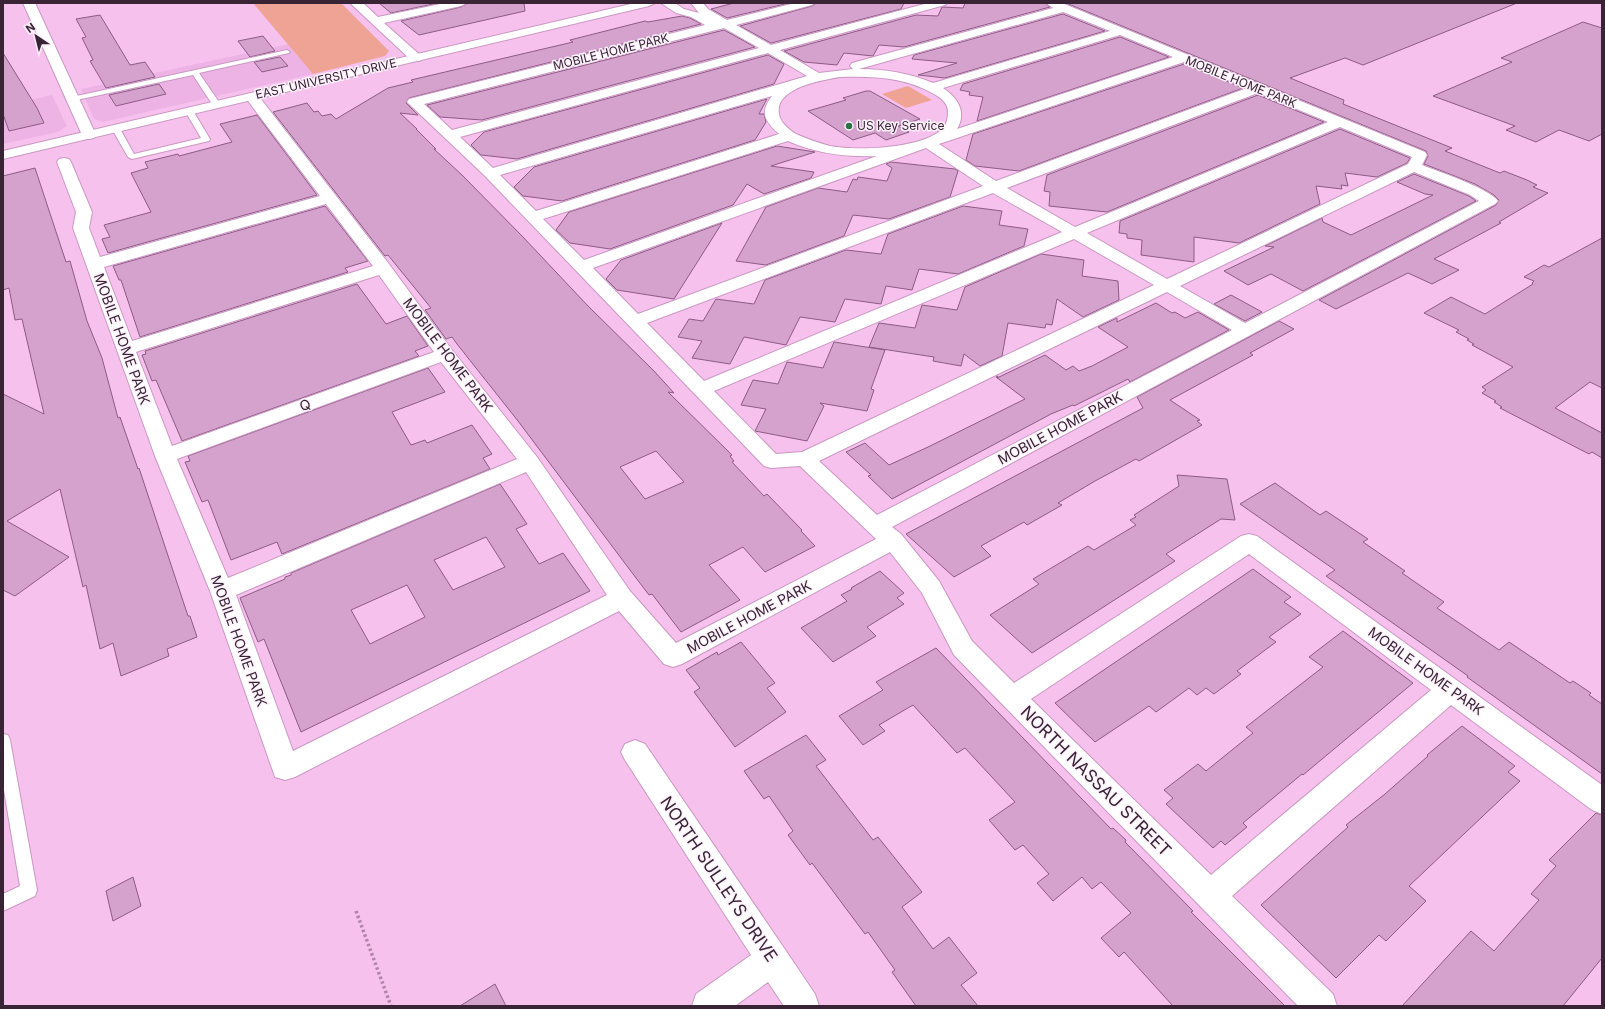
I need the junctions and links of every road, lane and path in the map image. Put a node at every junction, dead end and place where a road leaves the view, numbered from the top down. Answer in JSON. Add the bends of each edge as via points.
{"nodes":[{"id":1,"x":29,"y":3,"type":"edge"},
{"id":2,"x":356,"y":3,"type":"edge"},
{"id":3,"x":461,"y":3,"type":"edge"},
{"id":4,"x":649,"y":3,"type":"edge"},
{"id":5,"x":667,"y":3,"type":"edge"},
{"id":6,"x":697,"y":3,"type":"edge"},
{"id":7,"x":808,"y":3,"type":"edge"},
{"id":8,"x":941,"y":3,"type":"edge"},
{"id":9,"x":1058,"y":6,"type":"edge"},
{"id":10,"x":376,"y":21,"type":"junction"},
{"id":11,"x":721,"y":25,"type":"junction"},
{"id":12,"x":1119,"y":32,"type":"junction"},
{"id":13,"x":764,"y":51,"type":"junction"},
{"id":14,"x":287,"y":52,"type":"dead end"},
{"id":15,"x":416,"y":58,"type":"junction"},
{"id":16,"x":1184,"y":58,"type":"junction"},
{"id":17,"x":195,"y":72,"type":"junction"},
{"id":18,"x":805,"y":81,"type":"junction"},
{"id":19,"x":933,"y":87,"type":"junction"},
{"id":20,"x":1257,"y":88,"type":"junction"},
{"id":21,"x":252,"y":96,"type":"junction"},
{"id":22,"x":72,"y":99,"type":"junction"},
{"id":23,"x":217,"y":105,"type":"junction"},
{"id":24,"x":189,"y":111,"type":"junction"},
{"id":25,"x":1339,"y":122,"type":"junction"},
{"id":26,"x":116,"y":129,"type":"junction"},
{"id":27,"x":89,"y":135,"type":"junction"},
{"id":28,"x":451,"y":135,"type":"junction"},
{"id":29,"x":789,"y":136,"type":"junction"},
{"id":30,"x":928,"y":143,"type":"junction"},
{"id":31,"x":3,"y":155,"type":"edge"},
{"id":32,"x":64,"y":162,"type":"dead end"},
{"id":33,"x":1414,"y":167,"type":"junction"},
{"id":34,"x":490,"y":173,"type":"junction"},
{"id":35,"x":994,"y":187,"type":"junction"},
{"id":36,"x":330,"y":198,"type":"junction"},
{"id":37,"x":532,"y":217,"type":"junction"},
{"id":38,"x":1075,"y":233,"type":"junction"},
{"id":39,"x":94,"y":264,"type":"junction"},
{"id":40,"x":580,"y":267,"type":"junction"},
{"id":41,"x":383,"y":268,"type":"junction"},
{"id":42,"x":1168,"y":286,"type":"junction"},
{"id":43,"x":634,"y":322,"type":"junction"},
{"id":44,"x":1245,"y":330,"type":"junction"},
{"id":45,"x":125,"y":350,"type":"junction"},
{"id":46,"x":445,"y":354,"type":"junction"},
{"id":47,"x":701,"y":389,"type":"junction"},
{"id":48,"x":165,"y":456,"type":"junction"},
{"id":49,"x":805,"y":459,"type":"junction"},
{"id":50,"x":530,"y":462,"type":"junction"},
{"id":51,"x":884,"y":533,"type":"junction"},
{"id":52,"x":222,"y":591,"type":"junction"},
{"id":53,"x":622,"y":598,"type":"junction"},
{"id":54,"x":1450,"y":690,"type":"junction"},
{"id":55,"x":1012,"y":698,"type":"junction"},
{"id":56,"x":3,"y":740,"type":"edge"},
{"id":57,"x":635,"y":752,"type":"dead end"},
{"id":58,"x":1602,"y":801,"type":"edge"},
{"id":59,"x":1210,"y":895,"type":"junction"},
{"id":60,"x":3,"y":904,"type":"edge"},
{"id":61,"x":356,"y":911,"type":"dead end"},
{"id":62,"x":773,"y":960,"type":"junction"},
{"id":63,"x":391,"y":1006,"type":"edge"},
{"id":64,"x":708,"y":1006,"type":"edge"},
{"id":65,"x":803,"y":1006,"type":"edge"},
{"id":66,"x":1321,"y":1006,"type":"edge"}],
"edges":[{"from":1,"to":22,"type":"street"},
{"from":2,"to":10,"type":"street"},
{"from":3,"to":10,"type":"street"},
{"from":4,"to":15,"type":"street","name":"EAST UNIVERSITY DRIVE"},
{"from":5,"to":11,"type":"street","via":[[680,11]]},
{"from":6,"to":11,"type":"street"},
{"from":7,"to":11,"type":"street","name":"MOBILE HOME PARK"},
{"from":8,"to":13,"type":"street"},
{"from":9,"to":12,"type":"street","name":"MOBILE HOME PARK"},
{"from":9,"to":18,"type":"street"},
{"from":10,"to":15,"type":"street"},
{"from":11,"to":13,"type":"street"},
{"from":11,"to":28,"type":"street","name":"MOBILE HOME PARK","via":[[414,102]]},
{"from":12,"to":16,"type":"street","name":"MOBILE HOME PARK"},
{"from":12,"to":19,"type":"street"},
{"from":13,"to":18,"type":"street"},
{"from":13,"to":28,"type":"street"},
{"from":14,"to":17,"type":"lane"},
{"from":15,"to":21,"type":"street","name":"EAST UNIVERSITY DRIVE"},
{"from":16,"to":20,"type":"street","name":"MOBILE HOME PARK"},
{"from":16,"to":30,"type":"street"},
{"from":17,"to":22,"type":"lane"},
{"from":17,"to":23,"type":"lane"},
{"from":18,"to":19,"type":"street","via":[[840,74],[878,74],[913,80]]},
{"from":18,"to":29,"type":"street","via":[[778,96],[771,109],[774,123]]},
{"from":18,"to":34,"type":"street"},
{"from":19,"to":30,"type":"street","via":[[948,97],[956,109],[955,122],[945,133]]},
{"from":20,"to":25,"type":"street","name":"MOBILE HOME PARK"},
{"from":20,"to":35,"type":"street"},
{"from":21,"to":23,"type":"street","name":"EAST UNIVERSITY DRIVE"},
{"from":21,"to":36,"type":"street","name":"MOBILE HOME PARK"},
{"from":22,"to":27,"type":"street"},
{"from":23,"to":24,"type":"street","name":"EAST UNIVERSITY DRIVE"},
{"from":24,"to":26,"type":"street","name":"EAST UNIVERSITY DRIVE"},
{"from":24,"to":26,"type":"lane","via":[[206,139],[132,157]]},
{"from":25,"to":33,"type":"street","name":"MOBILE HOME PARK","via":[[1420,155]]},
{"from":25,"to":38,"type":"street"},
{"from":26,"to":27,"type":"street","name":"EAST UNIVERSITY DRIVE"},
{"from":27,"to":31,"type":"street","name":"EAST UNIVERSITY DRIVE"},
{"from":28,"to":34,"type":"street"},
{"from":29,"to":30,"type":"street","via":[[840,152],[902,150]]},
{"from":29,"to":37,"type":"street"},
{"from":30,"to":35,"type":"street"},
{"from":30,"to":40,"type":"street"},
{"from":32,"to":39,"type":"street","name":"MOBILE HOME PARK","via":[[84,212],[81,228]]},
{"from":33,"to":42,"type":"street"},
{"from":33,"to":44,"type":"street","name":"MOBILE HOME PARK","via":[[1475,192],[1490,201]]},
{"from":34,"to":37,"type":"street"},
{"from":35,"to":38,"type":"street"},
{"from":35,"to":43,"type":"street"},
{"from":36,"to":39,"type":"street"},
{"from":36,"to":41,"type":"street","name":"MOBILE HOME PARK"},
{"from":37,"to":40,"type":"street"},
{"from":38,"to":42,"type":"street"},
{"from":38,"to":47,"type":"street"},
{"from":39,"to":45,"type":"street","name":"MOBILE HOME PARK"},
{"from":40,"to":43,"type":"street"},
{"from":41,"to":45,"type":"street"},
{"from":41,"to":46,"type":"street","name":"MOBILE HOME PARK"},
{"from":42,"to":44,"type":"street"},
{"from":42,"to":49,"type":"street"},
{"from":43,"to":47,"type":"street"},
{"from":44,"to":51,"type":"street","name":"MOBILE HOME PARK"},
{"from":45,"to":48,"type":"street","name":"MOBILE HOME PARK"},
{"from":46,"to":48,"type":"street","name":"Q"},
{"from":46,"to":50,"type":"street","name":"MOBILE HOME PARK"},
{"from":47,"to":49,"type":"street","via":[[771,461]]},
{"from":48,"to":52,"type":"street","name":"MOBILE HOME PARK"},
{"from":49,"to":51,"type":"street","name":"NORTH NASSAU STREET"},
{"from":50,"to":52,"type":"street"},
{"from":50,"to":53,"type":"street","name":"MOBILE HOME PARK"},
{"from":51,"to":53,"type":"street","name":"MOBILE HOME PARK","via":[[673,657]]},
{"from":51,"to":55,"type":"street","name":"NORTH NASSAU STREET","via":[[931,587],[963,648]]},
{"from":52,"to":53,"type":"street","name":"MOBILE HOME PARK","via":[[285,768]]},
{"from":54,"to":55,"type":"street","name":"MOBILE HOME PARK","via":[[1249,542]]},
{"from":54,"to":58,"type":"street","name":"MOBILE HOME PARK"},
{"from":54,"to":59,"type":"street"},
{"from":55,"to":59,"type":"street","name":"NORTH NASSAU STREET"},
{"from":56,"to":60,"type":"lane","via":[[29,890]]},
{"from":57,"to":62,"type":"street","name":"NORTH SULLEYS DRIVE"},
{"from":59,"to":66,"type":"street","name":"NORTH NASSAU STREET"},
{"from":61,"to":63,"type":"path"},
{"from":62,"to":64,"type":"street"},
{"from":62,"to":65,"type":"street","name":"NORTH SULLEYS DRIVE"}]}
